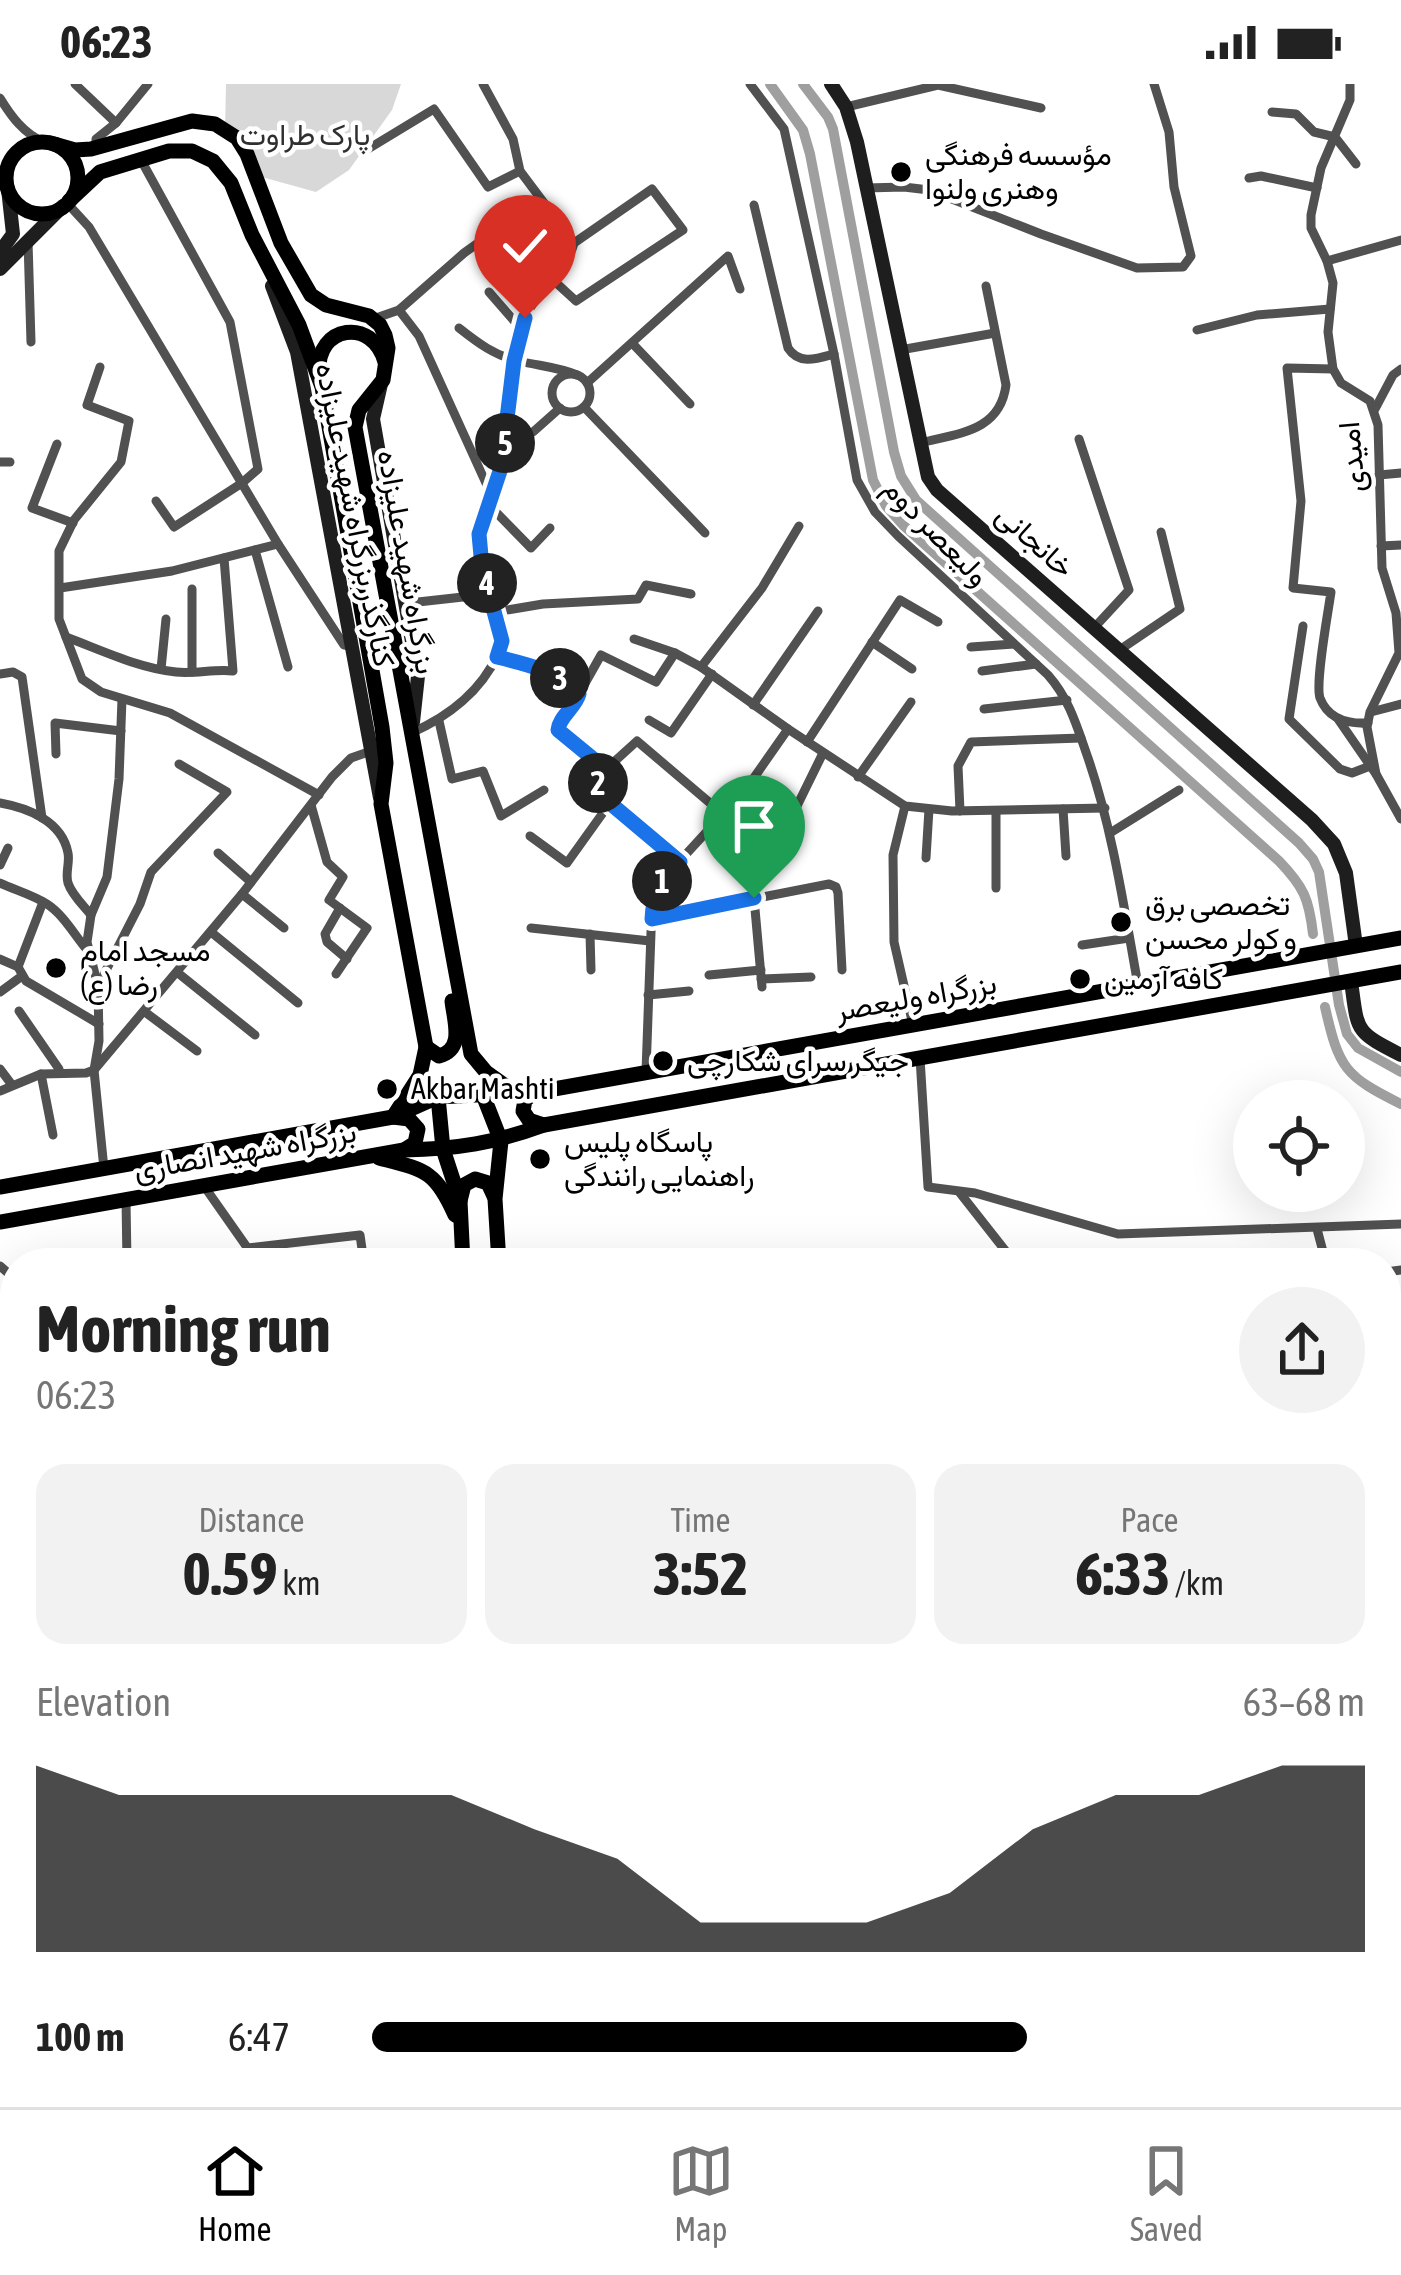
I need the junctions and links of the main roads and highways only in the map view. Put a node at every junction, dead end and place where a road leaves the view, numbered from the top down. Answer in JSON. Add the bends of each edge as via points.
{"nodes":[{"id":1,"x":831,"y":84,"type":"edge"},
{"id":2,"x":49,"y":143,"type":"junction"},
{"id":3,"x":8,"y":189,"type":"junction"},
{"id":4,"x":67,"y":204,"type":"junction"},
{"id":5,"x":255,"y":242,"type":"junction"},
{"id":6,"x":0,"y":252,"type":"edge"},
{"id":7,"x":0,"y":269,"type":"edge"},
{"id":8,"x":384,"y":373,"type":"junction"},
{"id":9,"x":322,"y":387,"type":"junction"},
{"id":10,"x":381,"y":804,"type":"junction"},
{"id":11,"x":1401,"y":938,"type":"edge"},
{"id":12,"x":1356,"y":946,"type":"junction"},
{"id":13,"x":453,"y":963,"type":"junction"},
{"id":14,"x":1401,"y":972,"type":"edge"},
{"id":15,"x":1351,"y":981,"type":"junction"},
{"id":16,"x":426,"y":1047,"type":"junction"},
{"id":17,"x":1401,"y":1055,"type":"edge"},
{"id":18,"x":536,"y":1092,"type":"junction"},
{"id":19,"x":515,"y":1093,"type":"junction"},
{"id":20,"x":484,"y":1095,"type":"junction"},
{"id":21,"x":438,"y":1097,"type":"junction"},
{"id":22,"x":393,"y":1117,"type":"junction"},
{"id":23,"x":544,"y":1125,"type":"junction"},
{"id":24,"x":501,"y":1141,"type":"junction"},
{"id":25,"x":443,"y":1149,"type":"junction"},
{"id":26,"x":404,"y":1150,"type":"junction"},
{"id":27,"x":370,"y":1156,"type":"junction"},
{"id":28,"x":0,"y":1187,"type":"edge"},
{"id":29,"x":495,"y":1199,"type":"junction"},
{"id":30,"x":460,"y":1201,"type":"junction"},
{"id":31,"x":0,"y":1222,"type":"edge"},
{"id":32,"x":461,"y":1227,"type":"junction"},
{"id":33,"x":462,"y":1248,"type":"edge"},
{"id":34,"x":498,"y":1248,"type":"edge"}],
"edges":[{"from":1,"to":12,"type":"main road","name":"خانجانی","via":[[857,142],[928,477],[1334,844]]},
{"from":2,"to":3,"type":"highway","via":[[15,154]]},
{"from":2,"to":4,"type":"highway","via":[[76,166]]},
{"from":2,"to":8,"type":"highway","via":[[96,148],[190,121],[227,130],[247,154],[310,295],[374,319],[386,334]]},
{"from":3,"to":4,"type":"highway","via":[[32,212]]},
{"from":3,"to":6,"type":"main road","via":[[13,234]]},
{"from":4,"to":5,"type":"highway","name":"بزرگراه شهید علیزاده","via":[[100,172],[169,151],[197,152],[232,185]]},
{"from":4,"to":7,"type":"main road"},
{"from":5,"to":9,"type":"highway","name":"بزرگراه شهید علیزاده"},
{"from":5,"to":10,"type":"main road","name":"کنارگذر بزرگراه شهید علیزاده","via":[[297,352]]},
{"from":8,"to":9,"type":"highway","via":[[369,337],[340,334],[320,355]]},
{"from":8,"to":13,"type":"highway","name":"بزرگراه شهید علیزاده","via":[[355,427]]},
{"from":9,"to":10,"type":"highway","name":"بزرگراه شهید علیزاده","via":[[383,734]]},
{"from":10,"to":16,"type":"highway","name":"بزرگراه شهید علیزاده"},
{"from":11,"to":12,"type":"highway","name":"بزرگراه ولیعصر"},
{"from":12,"to":18,"type":"highway","name":"بزرگراه ولیعصر"},
{"from":13,"to":16,"type":"highway","via":[[455,1043],[442,1055]]},
{"from":13,"to":19,"type":"highway","name":"بزرگراه شهید علیزاده","via":[[471,1054]]},
{"from":14,"to":15,"type":"highway","name":"بزرگراه ولیعصر"},
{"from":15,"to":17,"type":"main road","via":[[1358,1026]]},
{"from":15,"to":23,"type":"highway","name":"بزرگراه ولیعصر"},
{"from":16,"to":22,"type":"highway","via":[[420,1075]]},
{"from":18,"to":19,"type":"highway","name":"بزرگراه ولیعصر"},
{"from":18,"to":23,"type":"highway","via":[[523,1111]]},
{"from":19,"to":20,"type":"highway","name":"بزرگراه ولیعصر"},
{"from":20,"to":21,"type":"highway","name":"بزرگراه ولیعصر"},
{"from":20,"to":24,"type":"highway"},
{"from":21,"to":22,"type":"highway","name":"بزرگراه شهید انصاری"},
{"from":21,"to":25,"type":"highway"},
{"from":22,"to":26,"type":"highway","via":[[417,1126],[417,1140]]},
{"from":22,"to":28,"type":"highway","name":"بزرگراه شهید انصاری"},
{"from":23,"to":24,"type":"highway","name":"بزرگراه ولیعصر"},
{"from":24,"to":25,"type":"highway","name":"بزرگراه شهید انصاری"},
{"from":24,"to":29,"type":"highway"},
{"from":25,"to":26,"type":"highway","name":"بزرگراه شهید انصاری"},
{"from":25,"to":30,"type":"highway"},
{"from":26,"to":27,"type":"highway","name":"بزرگراه شهید انصاری"},
{"from":27,"to":31,"type":"highway","name":"بزرگراه شهید انصاری"},
{"from":27,"to":32,"type":"highway","via":[[430,1176]]},
{"from":29,"to":30,"type":"highway","via":[[475,1178]]},
{"from":29,"to":34,"type":"highway"},
{"from":30,"to":32,"type":"highway"},
{"from":32,"to":33,"type":"highway"}]}
